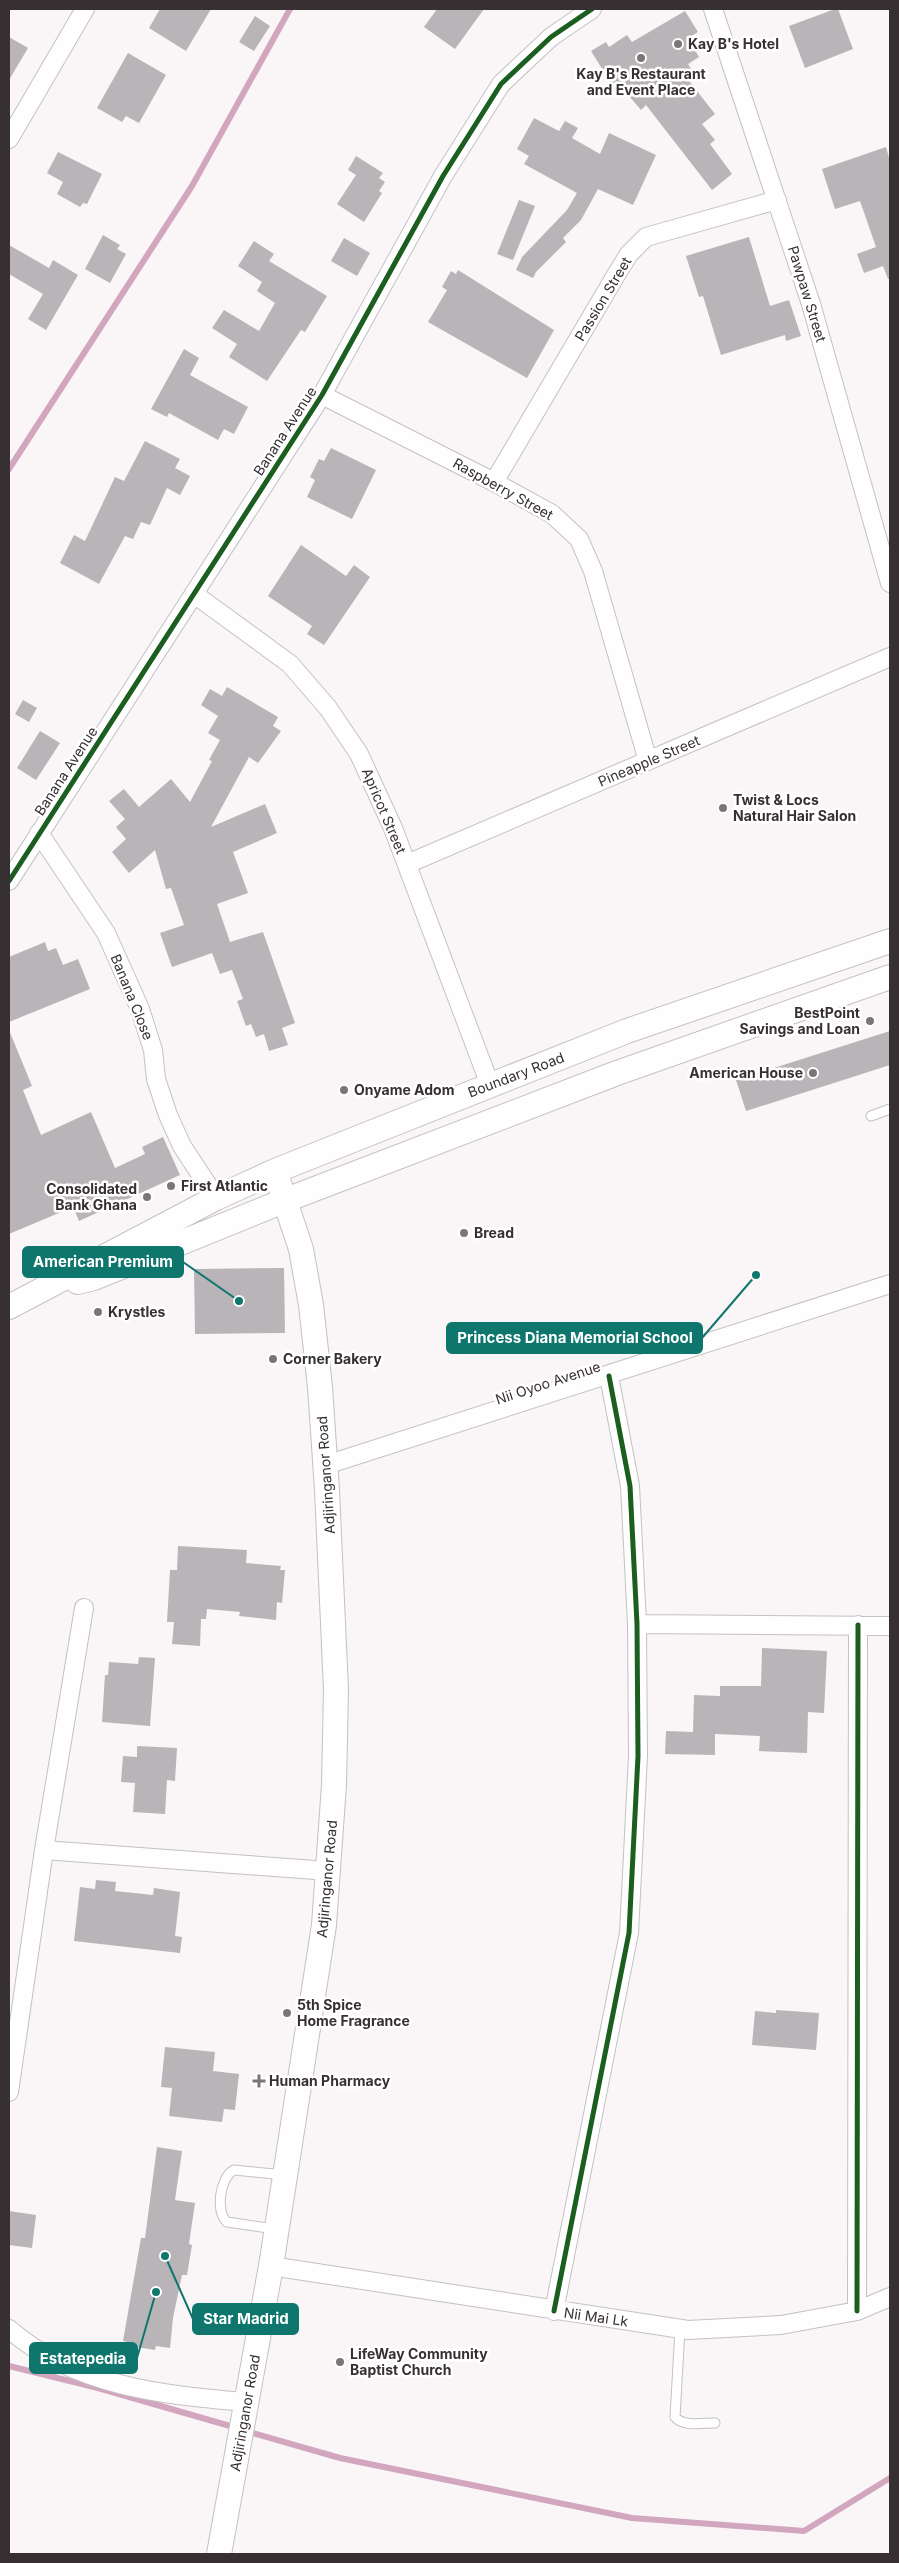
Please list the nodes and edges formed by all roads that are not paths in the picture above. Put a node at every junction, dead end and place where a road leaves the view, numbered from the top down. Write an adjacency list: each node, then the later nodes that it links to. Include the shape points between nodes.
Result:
1 (85, 9): 4 (street)
2 (592, 9): 6 (street, Banana Avenue, via 551,37 501,84 443,176)
3 (713, 9): 5 (street, Pawpaw Street)
4 (9, 139)
5 (777, 200): 7 (street, Passion Street, via 646,237 616,276); 8 (street, Pawpaw Street, via 811,304)
6 (322, 396): 7 (street, Raspberry Street); 9 (street, Banana Avenue)
7 (494, 482): 11 (street, Raspberry Street, via 552,514 579,539 593,572)
8 (890, 583)
9 (194, 594): 12 (street, Banana Avenue); 13 (street, Apricot Street, via 290,664 328,708 360,754)
10 (890, 657): 11 (street, Pineapple Street)
11 (648, 761): 13 (street, Pineapple Street)
12 (40, 833): 14 (street, Banana Avenue); 21 (street, Banana Close, via 106,933 140,1009 153,1050 156,1080 168,1114 182,1146)
13 (407, 864): 17 (street, Apricot Street)
14 (9, 881)
15 (890, 941): 17 (main road, Boundary Road, via 626,1032)
16 (890, 977): 22 (main road, Boundary Road, via 617,1073)
17 (490, 1085): 20 (main road, Boundary Road)
18 (890, 1109): 19 (lane)
19 (871, 1116)
20 (275, 1172): 21 (main road, Boundary Road); 22 (main road, Adjiringanor Road)
21 (216, 1198): 24 (main road, Boundary Road, via 86,1265)
22 (286, 1200): 24 (main road, Boundary Road, via 94,1278); 27 (main road, Adjiringanor Road, via 301,1248 311,1305)
23 (890, 1284): 26 (street, Nii Oyoo Avenue)
24 (45, 1290): 25 (main road, Boundary Road)
25 (9, 1307)
26 (609, 1376): 27 (street, Nii Oyoo Avenue); 29 (street, via 630,1486)
27 (326, 1465): 33 (main road, Adjiringanor Road, via 336,1690)
28 (84, 1608): 32 (street)
29 (637, 1624): 30 (street); 39 (street, via 638,1756 629,1933)
30 (858, 1625): 31 (street); 40 (street)
31 (890, 1626)
32 (44, 1850): 33 (street); 34 (street)
33 (328, 1871): 35 (main road, Adjiringanor Road, via 324,1925)
34 (9, 2092)
35 (285, 2175): 36 (main road, Adjiringanor Road); 36 (lane, via 234,2170 228,2173 220,2210 221,2217 227,2222)
36 (277, 2230): 37 (main road, Adjiringanor Road)
37 (271, 2266): 39 (street, Nii Mai Lk); 43 (main road, Adjiringanor Road)
38 (890, 2297): 40 (street, Nii Mai Lk)
39 (554, 2311): 42 (street, Nii Mai Lk)
40 (857, 2311): 42 (street, Nii Mai Lk, via 781,2325)
41 (9, 2329): 43 (street, via 29,2347 87,2375 171,2396)
42 (680, 2329): 44 (lane, via 675,2417 684,2423)
43 (244, 2408): 45 (main road, Adjiringanor Road)
44 (715, 2423)
45 (219, 2554)

